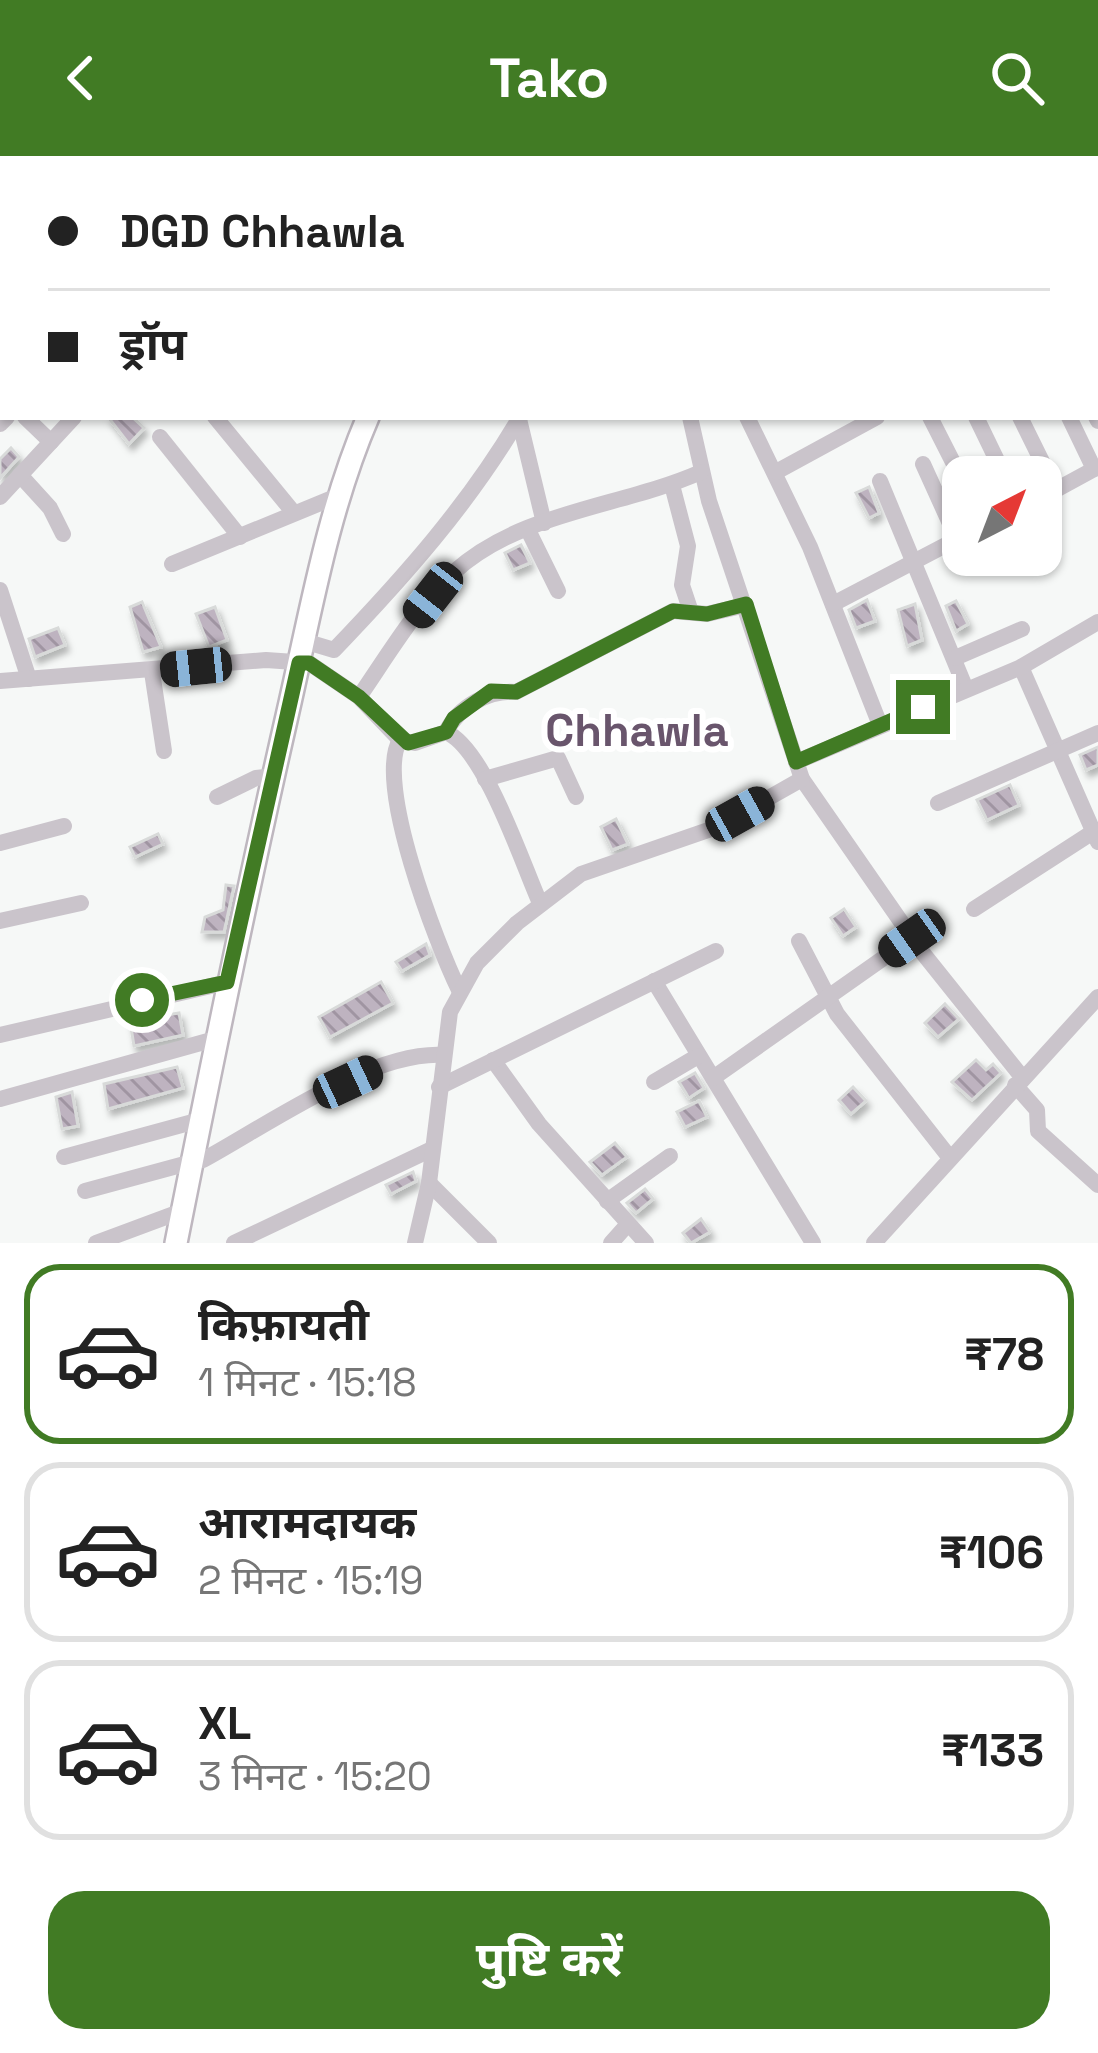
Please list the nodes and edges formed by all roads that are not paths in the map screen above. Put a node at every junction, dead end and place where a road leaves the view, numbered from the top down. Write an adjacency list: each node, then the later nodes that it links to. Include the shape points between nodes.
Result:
1 (28, 420): 16 (street)
2 (71, 420): 16 (street)
3 (217, 420): 31 (street)
4 (372, 420): 28 (main road)
5 (372, 420): 47 (main road)
6 (518, 420): 38 (street, via 471,494)
7 (519, 420): 32 (street)
8 (691, 420): 22 (street)
9 (749, 420): 23 (street)
10 (871, 420): 23 (street)
11 (932, 420): 17 (street)
12 (977, 420): 18 (street)
13 (1021, 420): 19 (street)
14 (1071, 420): 21 (street)
15 (160, 437): 34 (street)
16 (51, 442): 24 (street)
17 (950, 456)
18 (995, 456)
19 (1035, 456)
20 (923, 464): 30 (street)
21 (1096, 468): 27 (street)
22 (701, 472): 26 (street); 42 (street)
23 (776, 472): 43 (street)
24 (20, 475): 29 (street); 33 (street)
25 (880, 481): 36 (street)
26 (672, 485): 32 (street); 44 (street, via 688,546 682,585)
27 (1062, 487)
28 (340, 495): 31 (street); 47 (main road)
29 (0, 496)
30 (942, 502)
31 (294, 513): 34 (street)
32 (536, 527): 40 (street); 41 (street, via 471,559)
33 (63, 534)
34 (240, 537): 37 (street)
35 (942, 548): 36 (street)
36 (916, 562): 43 (street); 48 (street)
37 (172, 564)
38 (406, 572): 41 (street); 47 (street, via 334,650)
39 (0, 590): 51 (street)
40 (558, 591)
41 (433, 595): 54 (street)
42 (746, 604): 44 (street, via 703,614); 61 (street)
43 (833, 604): 55 (street)
44 (689, 609): 56 (street, via 635,627 516,692 491,691)
45 (1098, 622): 49 (street)
46 (1022, 629): 48 (street)
47 (308, 657): 50 (street); 54 (street); 62 (main road); 97 (main road)
48 (955, 658): 53 (street)
49 (1021, 667): 53 (street); 59 (street)
50 (152, 672): 51 (street); 60 (street)
51 (29, 679): 52 (street)
52 (0, 682)
53 (966, 689): 55 (street)
54 (359, 697): 58 (street)
55 (880, 725): 61 (street)
56 (446, 732): 58 (street); 63 (street)
57 (1098, 733): 59 (street)
58 (400, 740): 79 (street, via 391,766 397,812)
59 (1059, 750): 66 (street); 67 (street)
60 (164, 751)
61 (799, 771): 71 (street, via 717,826 601,865); 74 (street)
62 (274, 776): 64 (street); 78 (main road)
63 (485, 779): 65 (street, via 558,758); 71 (street)
64 (217, 796)
65 (576, 797)
66 (938, 803)
67 (1094, 824): 72 (street)
68 (64, 826): 69 (street)
69 (0, 843)
70 (81, 903): 73 (street)
71 (540, 903): 79 (street)
72 (974, 909)
73 (0, 921)
74 (912, 938): 81 (street); 88 (street)
75 (799, 941): 81 (street)
76 (716, 951): 77 (street)
77 (655, 981): 85 (street); 86 (street)
78 (227, 982): 82 (street); 83 (main road)
79 (459, 990): 84 (street)
80 (1098, 997): 88 (street)
81 (828, 1000): 87 (street); 96 (street)
82 (0, 1035)
83 (215, 1039): 91 (street); 92 (main road)
84 (442, 1054): 90 (street); 97 (street, via 374,1070)
85 (698, 1056): 87 (street); 89 (street)
86 (493, 1060): 90 (street); 101 (street)
87 (713, 1078): 111 (street)
88 (1018, 1081): 96 (street); 99 (street, via 1037,1110 1035,1126)
89 (654, 1082)
90 (439, 1087): 93 (street)
91 (0, 1099)
92 (200, 1120): 95 (street); 97 (main road)
93 (432, 1149): 98 (street); 106 (street)
94 (670, 1156): 101 (street)
95 (64, 1157)
96 (950, 1158): 112 (street)
97 (197, 1161): 100 (street); 102 (main road); 105 (main road)
98 (429, 1183): 107 (street); 108 (street)
99 (1098, 1185)
100 (85, 1191)
101 (607, 1201): 103 (street)
102 (182, 1211): 104 (street); 105 (main road)
103 (628, 1224): 109 (street); 110 (street)
104 (95, 1243)
105 (180, 1243)
106 (234, 1243)
107 (415, 1243)
108 (489, 1243)
109 (611, 1243)
110 (646, 1243)
111 (813, 1243)
112 (874, 1243)

